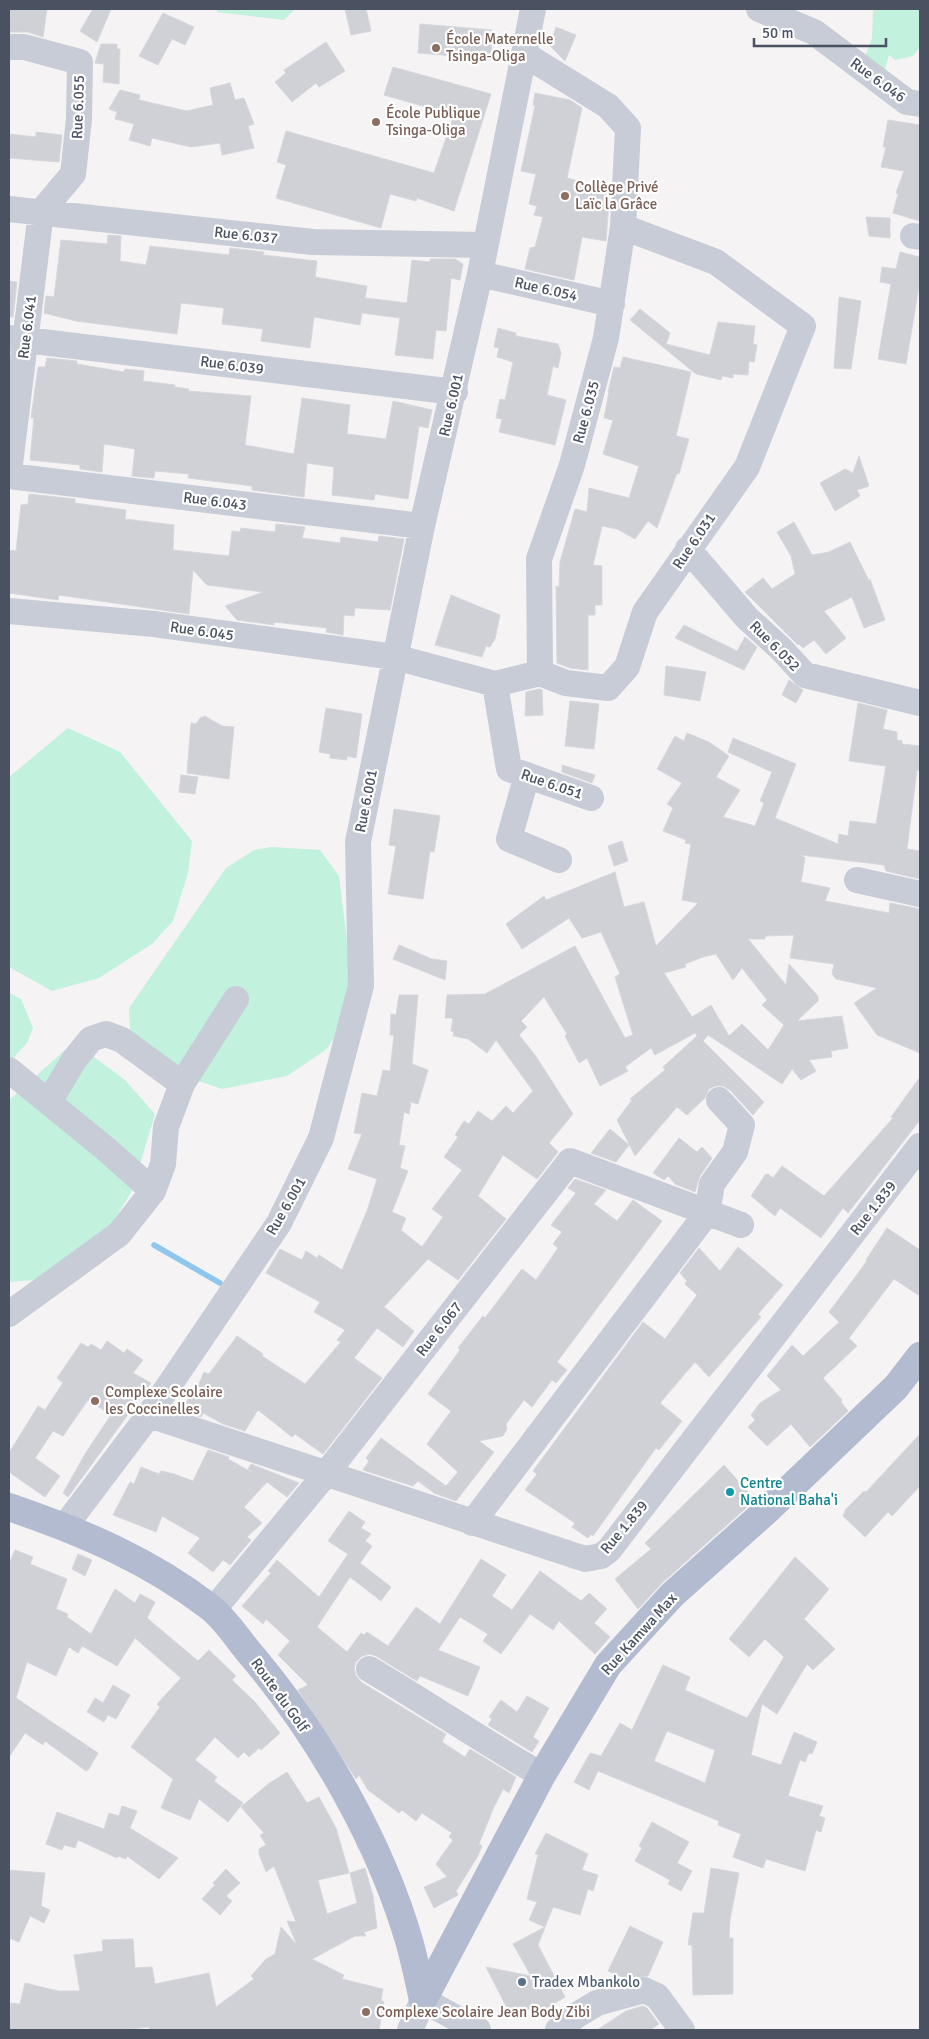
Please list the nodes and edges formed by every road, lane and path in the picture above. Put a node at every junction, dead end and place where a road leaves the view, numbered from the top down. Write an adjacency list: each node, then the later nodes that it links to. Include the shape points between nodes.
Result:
1 (533, 9): 4 (street, Rue 6.001)
2 (759, 9): 5 (street, Rue 6.046, via 814,32 907,102)
3 (9, 48): 7 (street, Rue 6.055, via 24,47 80,62 79,119 73,174)
4 (524, 54): 8 (street, Rue 6.035, via 608,106 628,128); 9 (street, Rue 6.001)
5 (920, 104)
6 (9, 209): 7 (street, Rue 6.037)
7 (41, 212): 9 (street, Rue 6.037, via 313,242); 12 (street, Rue 6.041)
8 (623, 227): 11 (street, Rue 6.035); 17 (street, Rue 6.031, via 716,262 803,326 747,467)
9 (485, 245): 10 (street, Rue 6.001)
10 (480, 274): 11 (street, Rue 6.054); 13 (street, Rue 6.001)
11 (612, 304): 20 (street, Rue 6.035, via 572,465 539,559)
12 (17, 339): 13 (street, Rue 6.039); 14 (street, Rue 6.041)
13 (454, 392): 16 (street, Rue 6.001)
14 (9, 472)
15 (9, 476): 16 (street, Rue 6.043)
16 (422, 526): 19 (street, Rue 6.001)
17 (688, 549): 20 (street, Rue 6.031, via 645,612 627,667 608,688 566,684); 22 (street, Rue 6.052, via 747,618 805,675)
18 (9, 611): 19 (street, Rue 6.045, via 154,624)
19 (396, 657): 21 (street); 39 (street, Rue 6.001, via 358,842 361,986 321,1138 279,1223)
20 (540, 672): 21 (street)
21 (495, 684): 23 (street, Rue 6.051, via 509,769)
22 (920, 703)
23 (527, 775): 24 (street, Rue 6.051); 25 (street, via 509,839)
24 (591, 798)
25 (559, 860)
26 (857, 880): 27 (street)
27 (920, 894)
28 (236, 999): 30 (street)
29 (9, 1070): 32 (street)
30 (182, 1084): 32 (street, via 122,1040 106,1034 91,1039); 34 (street, via 166,1127 163,1164)
31 (719, 1100): 35 (street, via 742,1125 736,1152 712,1184)
32 (49, 1102): 34 (street)
33 (920, 1146): 42 (street, Rue 1.839, via 609,1550 601,1556 585,1559)
34 (153, 1191): 37 (street, via 119,1234)
35 (707, 1214): 36 (street, Rue 6.067); 40 (street, Rue 6.067, via 570,1161); 42 (street)
36 (741, 1225)
37 (9, 1314)
38 (920, 1356): 46 (main road, Rue Kamwa Max, via 896,1387 764,1513 672,1595 634,1635 608,1665)
39 (149, 1415): 40 (street, Rue 1.839); 43 (street, Rue 6.001)
40 (325, 1474): 42 (street, Rue 1.839); 44 (street, Rue 6.067)
41 (9, 1507): 43 (main road, Route du Golf)
42 (472, 1523)
43 (65, 1526): 44 (main road, Route du Golf, via 141,1560)
44 (213, 1610): 47 (main road, Route du Golf, via 273,1681 356,1813 383,1872 409,1943)
45 (369, 1669): 46 (street)
46 (542, 1775): 47 (main road, Rue Kamwa Max)
47 (423, 2000): 48 (street); 49 (street)
48 (410, 2030)
49 (478, 2030)
50 (558, 2030): 51 (street, via 597,2003 644,1990 657,1996)
51 (682, 2030)

